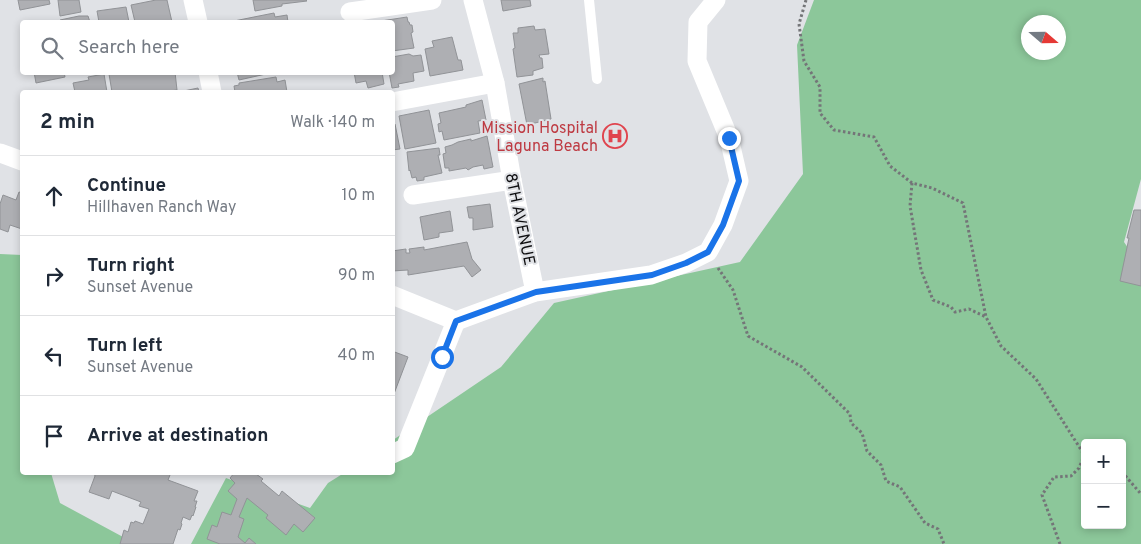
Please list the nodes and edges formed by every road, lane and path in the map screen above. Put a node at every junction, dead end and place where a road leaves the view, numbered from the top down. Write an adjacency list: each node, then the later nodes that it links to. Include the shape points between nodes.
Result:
1 (194, 0): 8 (street)
2 (432, 0): 7 (street)
3 (473, 0): 11 (street, 8TH AVENUE)
4 (589, 0): 10 (lane)
5 (716, 0): 19 (street, via 698,22 697,61 729,138 739,181 723,225)
6 (806, 0): 17 (path, via 799,24 800,33 804,61 820,87 820,113 834,130 874,137 890,166)
7 (350, 12)
8 (198, 20)
9 (209, 75): 12 (street)
10 (597, 79)
11 (494, 83): 13 (street); 16 (street, 8TH AVENUE)
12 (212, 90)
13 (395, 101)
14 (0, 153): 15 (street)
15 (20, 159)
16 (512, 180): 18 (street); 20 (street, 8TH AVENUE)
17 (912, 183): 22 (path, via 932,188 963,203); 22 (path, via 910,206 921,270 933,300 954,312 969,310)
18 (413, 195)
19 (708, 252): 20 (street, via 652,275); 29 (path, via 733,290 748,336 802,367 850,414 851,423 862,433 867,451 881,465 886,481 900,486 925,523 938,529)
20 (536, 292): 23 (street)
21 (395, 296): 23 (street)
22 (986, 317): 24 (path, via 1001,346 1036,379)
23 (456, 321): 25 (street, via 406,448)
24 (1081, 451)
25 (395, 453)
26 (1081, 463): 30 (path, via 1071,476 1054,476 1042,495)
27 (1126, 477): 28 (path)
28 (1141, 494)
29 (944, 544)
30 (1060, 544)

